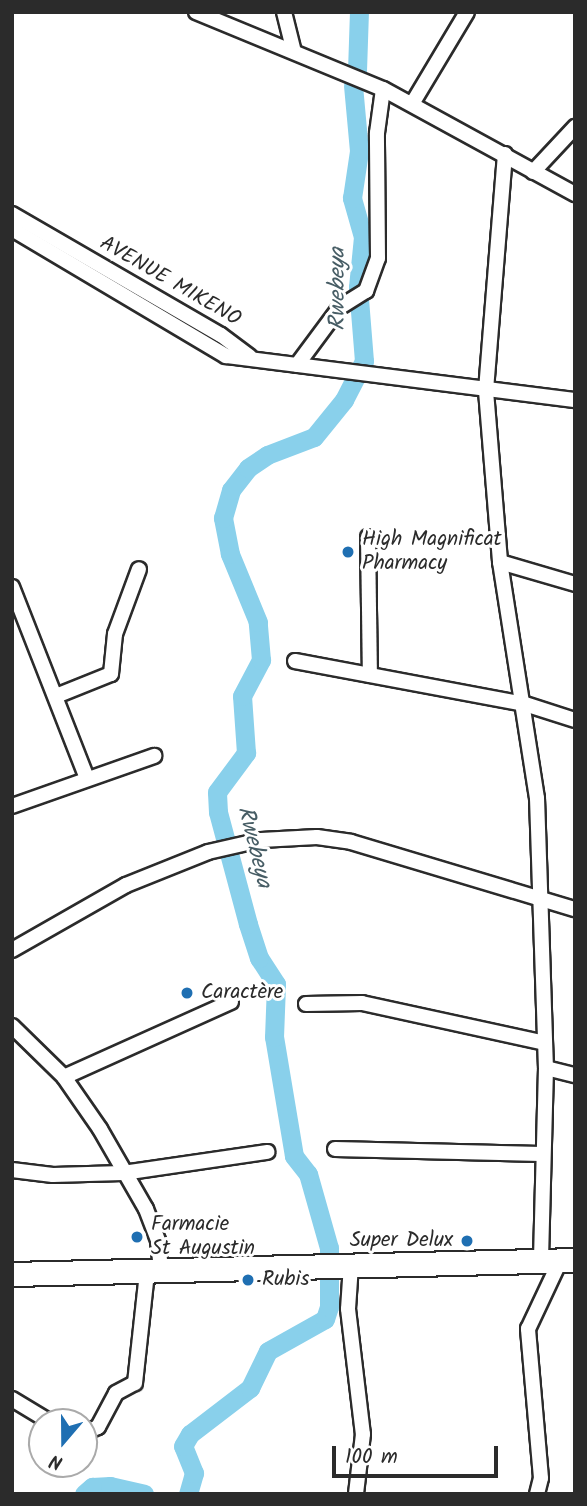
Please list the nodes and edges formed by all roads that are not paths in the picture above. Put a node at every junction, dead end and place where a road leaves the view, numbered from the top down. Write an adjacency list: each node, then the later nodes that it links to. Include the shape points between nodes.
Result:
1 (196, 12): 4 (street)
2 (284, 12): 4 (street)
3 (467, 12): 6 (street)
4 (294, 52): 5 (street)
5 (383, 89): 6 (street); 14 (street, via 377,133 378,258 366,291 345,304)
6 (412, 104): 8 (street)
7 (575, 127): 9 (street)
8 (505, 154): 9 (street); 15 (street)
9 (533, 172): 10 (street)
10 (575, 194)
11 (12, 215): 13 (street, AVENUE MIKENO, via 221,335)
12 (12, 229): 13 (street, AVENUE MIKENO, via 226,356)
13 (250, 358): 14 (street)
14 (297, 365): 15 (street)
15 (486, 391): 16 (street); 18 (street)
16 (575, 400)
17 (368, 537): 23 (street)
18 (500, 562): 20 (street); 25 (street)
19 (139, 569): 24 (street, via 113,643 111,674)
20 (575, 584)
21 (12, 587): 24 (street)
22 (295, 661): 23 (street)
23 (370, 675): 25 (street)
24 (56, 696): 28 (street)
25 (525, 704): 26 (street); 30 (street, via 537,798)
26 (575, 720)
27 (154, 756): 28 (street)
28 (87, 778): 29 (street)
29 (12, 806)
30 (541, 899): 31 (street); 32 (street, via 351,842 317,837 261,840 208,852 89,902); 36 (street)
31 (575, 909)
32 (12, 950)
33 (231, 1002): 39 (street)
34 (306, 1004): 36 (street, via 362,1003)
35 (12, 1026): 39 (street)
36 (545, 1043): 37 (street)
37 (546, 1068): 38 (street); 42 (street)
38 (575, 1075)
39 (64, 1077): 44 (street)
40 (335, 1149): 42 (street)
41 (267, 1152): 44 (street)
42 (541, 1154): 45 (street)
43 (12, 1170): 44 (street, via 54,1175)
44 (123, 1173): 47 (street, via 146,1209 158,1241)
45 (558, 1260): 46 (highway); 51 (street, via 528,1329 541,1478)
46 (346, 1265): 47 (highway); 50 (street, via 363,1434)
47 (154, 1272): 48 (highway); 49 (street, via 135,1383 116,1393)
48 (12, 1274)
49 (98, 1427)
50 (356, 1494)
51 (537, 1494)

